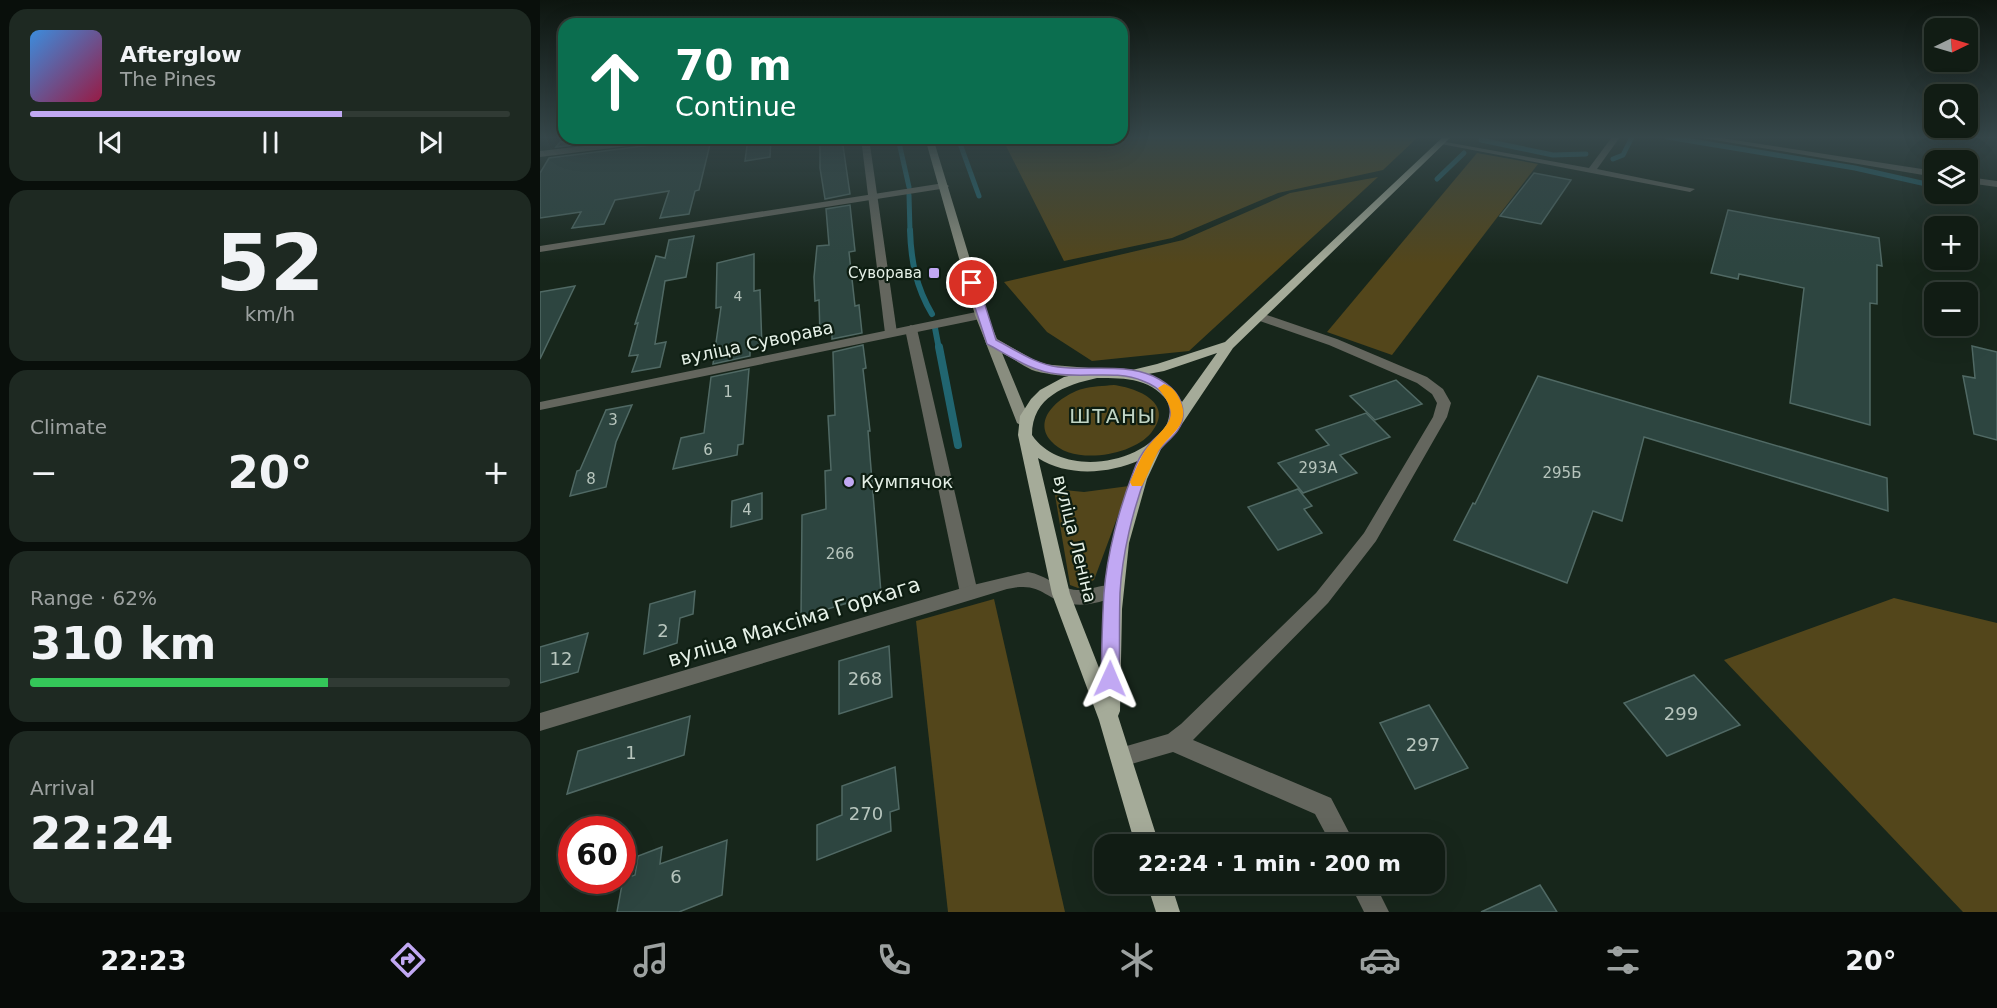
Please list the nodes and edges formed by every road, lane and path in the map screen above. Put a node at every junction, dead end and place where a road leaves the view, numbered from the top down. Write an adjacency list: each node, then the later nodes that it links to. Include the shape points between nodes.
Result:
1 (871, 180): 9 (street)
2 (942, 180): 7 (main road, вуліца Леніна)
3 (1403, 180): 12 (main road)
4 (1638, 180): 8 (street)
5 (1978, 181): 6 (street)
6 (1997, 184)
7 (944, 186): 9 (street); 11 (main road, вуліца Леніна)
8 (1690, 189)
9 (873, 197): 10 (street); 14 (street)
10 (540, 249)
11 (981, 315): 13 (street, вуліца Суворава); 15 (main road, вуліца Леніна)
12 (1261, 317): 16 (main road); 28 (street, via 1422,380 1438,392 1444,403 1440,417 1370,537 1322,598)
13 (911, 329): 14 (street, вуліца Суворава); 24 (street)
14 (891, 333): 19 (street, вуліца Суворава)
15 (991, 341): 17 (main road, via 1037,367); 21 (main road, вуліца Леніна)
16 (1229, 345): 18 (main road, via 1159,368); 20 (main road)
17 (1101, 373): 18 (main road); 21 (main road, via 1065,381 1049,390 1028,411)
18 (1126, 373): 20 (main road, via 1160,384 1171,394 1177,406)
19 (540, 406)
20 (1176, 420): 22 (main road)
21 (1025, 429): 22 (main road, via 1035,449 1053,460 1077,465 1105,465 1131,459); 25 (main road, вуліца Леніна)
22 (1154, 447): 23 (main road, вуліца Леніна, via 1126,513)
23 (1112, 591): 25 (street, via 1089,597); 26 (main road, вуліца Леніна)
24 (969, 592): 25 (street, вуліца Максіма Горкага, via 1028,579 1042,582); 27 (street, вуліца Максіма Горкага)
25 (1061, 594): 26 (main road, вуліца Леніна)
26 (1109, 720): 29 (main road, вуліца Леніна)
27 (540, 722)
28 (1174, 742): 29 (street); 31 (street, via 1323,806)
29 (1121, 757): 30 (main road, вуліца Леніна)
30 (1144, 834)
31 (1338, 834)
32 (1162, 894): 34 (main road)
33 (1367, 894): 35 (street)
34 (1168, 912)
35 (1377, 912)

